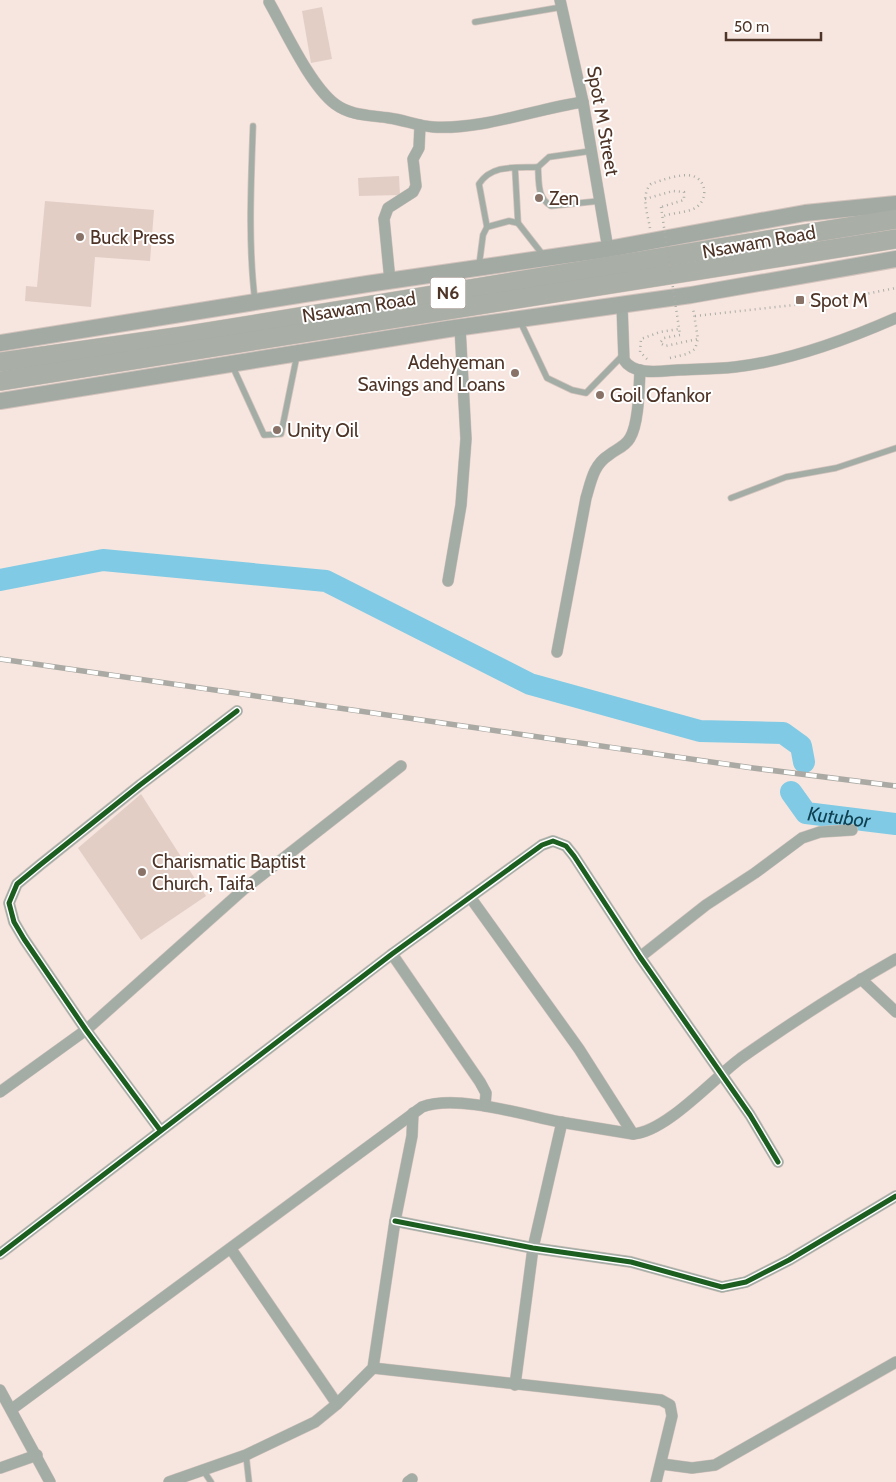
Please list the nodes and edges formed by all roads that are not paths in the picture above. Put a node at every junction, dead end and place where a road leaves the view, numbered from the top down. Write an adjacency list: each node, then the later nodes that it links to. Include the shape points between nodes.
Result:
1 (269, 2): 5 (street, via 320,89 334,104 352,113)
2 (561, 3): 3 (lane); 4 (street, Spot M Street)
3 (475, 22)
4 (583, 102): 5 (street, via 471,124); 7 (street, Spot M Street)
5 (420, 125): 20 (street, via 419,148 413,159 417,179 415,189 388,208 384,219)
6 (253, 126): 21 (lane, via 249,218)
7 (591, 151): 9 (lane, via 549,157); 10 (street, Spot M Street)
8 (515, 168): 9 (lane); 13 (lane); 14 (lane, via 494,170 479,184)
9 (538, 168): 10 (lane, via 540,193 551,206)
10 (599, 201): 16 (street, Spot M Street)
11 (896, 204): 16 (main road, via 805,213)
12 (896, 219): 29 (highway, Nsawam Road / N6, via 184,336)
13 (518, 223): 14 (lane, via 508,221); 17 (lane)
14 (487, 227): 19 (lane)
15 (896, 239): 32 (highway, Nsawam Road / N6)
16 (608, 249): 17 (main road)
17 (546, 259): 19 (main road)
18 (896, 259): 22 (main road)
19 (478, 268): 20 (main road)
20 (390, 281): 21 (main road)
21 (255, 304): 26 (main road)
22 (622, 305): 24 (main road); 28 (street)
23 (896, 318): 31 (street, via 794,355 737,367)
24 (519, 319): 25 (main road); 28 (lane, via 547,378 572,390 586,393)
25 (460, 328): 27 (main road); 36 (street, via 466,439 461,504)
26 (0, 343)
27 (298, 352): 30 (main road); 30 (lane, via 281,434 264,435)
28 (622, 355): 31 (street, via 630,367)
29 (0, 362)
30 (231, 363): 33 (main road)
31 (640, 370): 37 (street, via 631,437 600,462 586,498)
32 (0, 382)
33 (0, 401)
34 (896, 448): 35 (lane, via 836,468 786,477)
35 (731, 498)
36 (448, 581)
37 (558, 652)
38 (237, 711): 47 (street, via 56,852 17,884 11,894 9,903 14,922)
39 (400, 766): 47 (street, via 244,889)
40 (852, 830): 43 (street, via 820,832 802,838 706,905)
41 (470, 897): 42 (street); 43 (street, via 542,845 558,842 574,856); 54 (street, via 579,1050)
42 (392, 954): 50 (street, via 480,1082 486,1092); 53 (street)
43 (640, 957): 48 (street)
44 (896, 959): 45 (street)
45 (861, 979): 46 (street); 48 (street)
46 (896, 1012)
47 (86, 1030): 49 (street); 53 (street)
48 (722, 1074): 54 (street, via 654,1127 641,1134); 55 (street)
49 (0, 1092)
50 (485, 1106): 51 (street, via 430,1104); 52 (street)
51 (413, 1113): 57 (street, via 412,1136); 58 (street)
52 (562, 1122): 54 (street); 59 (street)
53 (160, 1130): 60 (street)
54 (633, 1134)
55 (778, 1162)
56 (896, 1196): 59 (street, via 789,1260 735,1286 707,1285 631,1262)
57 (395, 1221): 59 (street); 62 (street)
58 (231, 1248): 65 (street); 66 (street)
59 (533, 1248): 63 (street)
60 (0, 1254)
61 (896, 1362): 69 (street, via 715,1465 692,1468)
62 (373, 1368): 63 (street); 65 (street)
63 (515, 1385): 69 (street, via 667,1402 672,1416)
64 (0, 1390): 66 (street)
65 (337, 1404): 68 (street, via 300,1430)
66 (12, 1409): 67 (street)
67 (37, 1455): 70 (street); 72 (street)
68 (246, 1455): 71 (street); 75 (lane)
69 (662, 1464): 76 (street)
70 (0, 1468)
71 (203, 1470): 73 (street); 74 (lane)
72 (50, 1482)
73 (169, 1482)
74 (211, 1482)
75 (249, 1482)
76 (656, 1482)

